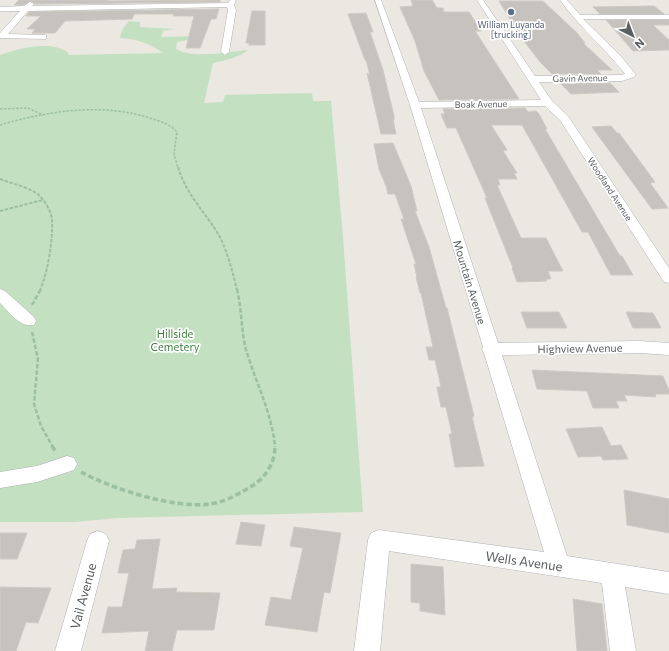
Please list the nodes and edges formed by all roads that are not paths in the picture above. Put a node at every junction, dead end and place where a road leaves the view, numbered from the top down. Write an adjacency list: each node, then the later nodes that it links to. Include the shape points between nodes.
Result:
1 (34, 0): 7 (street)
2 (378, 0): 15 (street, Mountain Avenue)
3 (480, 0): 13 (street, Woodland Avenue)
4 (563, 0): 8 (street)
5 (231, 3): 7 (street); 12 (street)
6 (0, 9): 7 (street)
7 (26, 9): 10 (street)
8 (578, 17): 9 (street); 13 (street, Gavin Avenue, via 631,73 629,76)
9 (669, 17)
10 (1, 36): 11 (street)
11 (43, 37)
12 (225, 52)
13 (532, 79): 14 (street, Woodland Avenue)
14 (548, 103): 15 (street, Boak Avenue); 16 (street, Woodland Avenue, via 564,118)
15 (415, 105): 19 (street, Mountain Avenue)
16 (669, 279)
17 (0, 294): 18 (street)
18 (28, 321)
19 (490, 349): 20 (street, Highview Avenue); 24 (street, Mountain Avenue)
20 (669, 349)
21 (67, 464): 22 (street, via 37,474)
22 (0, 480)
23 (98, 541): 27 (street, Vail Avenue)
24 (558, 565): 25 (street, Wells Avenue); 28 (street, Wells Avenue, via 379,540)
25 (612, 574): 26 (street, Wells Avenue); 29 (street)
26 (669, 583)
27 (68, 651)
28 (367, 651)
29 (622, 651)

